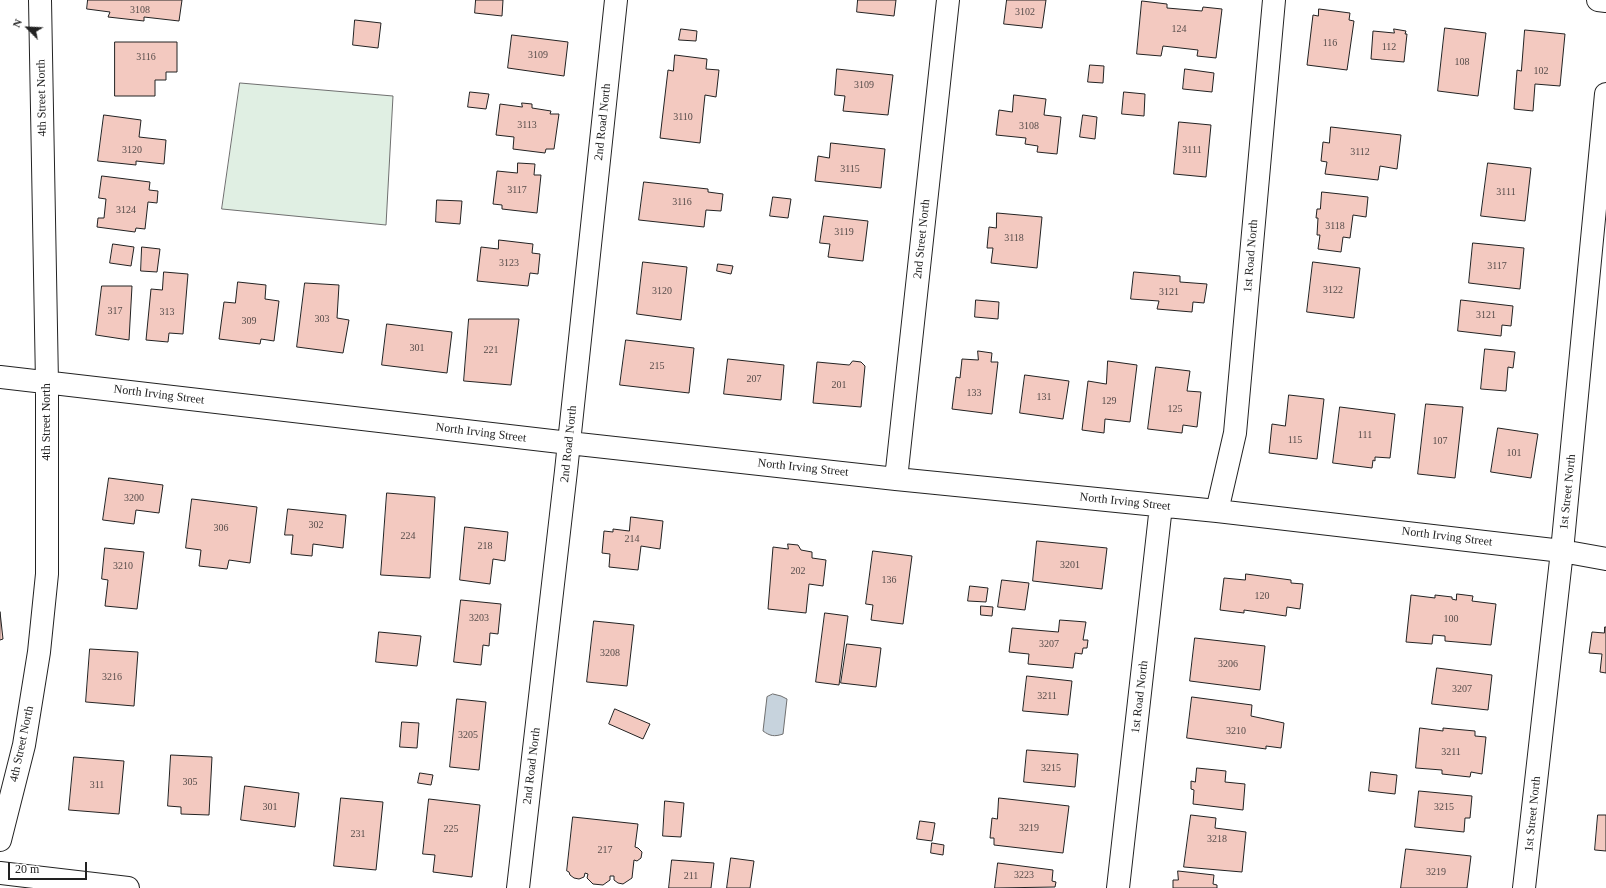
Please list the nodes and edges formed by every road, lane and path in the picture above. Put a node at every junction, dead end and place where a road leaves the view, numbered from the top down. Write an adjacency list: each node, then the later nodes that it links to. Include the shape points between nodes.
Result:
1 (40, 0): 9 (street, 4th Street North)
2 (616, 0): 10 (street, 2nd Road North)
3 (948, 0): 11 (street, 2nd Street North)
4 (1274, 0): 13 (street, 1st Road North, via 1235,433)
5 (1598, 0): 6 (street)
6 (1606, 1)
7 (1606, 94): 14 (street, 1st Street North)
8 (0, 377): 9 (street, North Irving Street)
9 (47, 382): 10 (street, North Irving Street); 16 (street, 4th Street North, via 47,574 39,652 24,746)
10 (569, 443): 11 (street, North Irving Street); 19 (street, 2nd Road North)
11 (896, 479): 12 (street, North Irving Street)
12 (1161, 506): 13 (street, North Irving Street); 20 (street, 1st Road North)
13 (1217, 511): 14 (street, North Irving Street)
14 (1562, 551): 15 (street, North Irving Street); 21 (street, 1st Street North)
15 (1606, 559)
16 (0, 840)
17 (0, 873): 18 (street)
18 (128, 888)
19 (518, 888)
20 (1118, 888)
21 (1524, 888)

